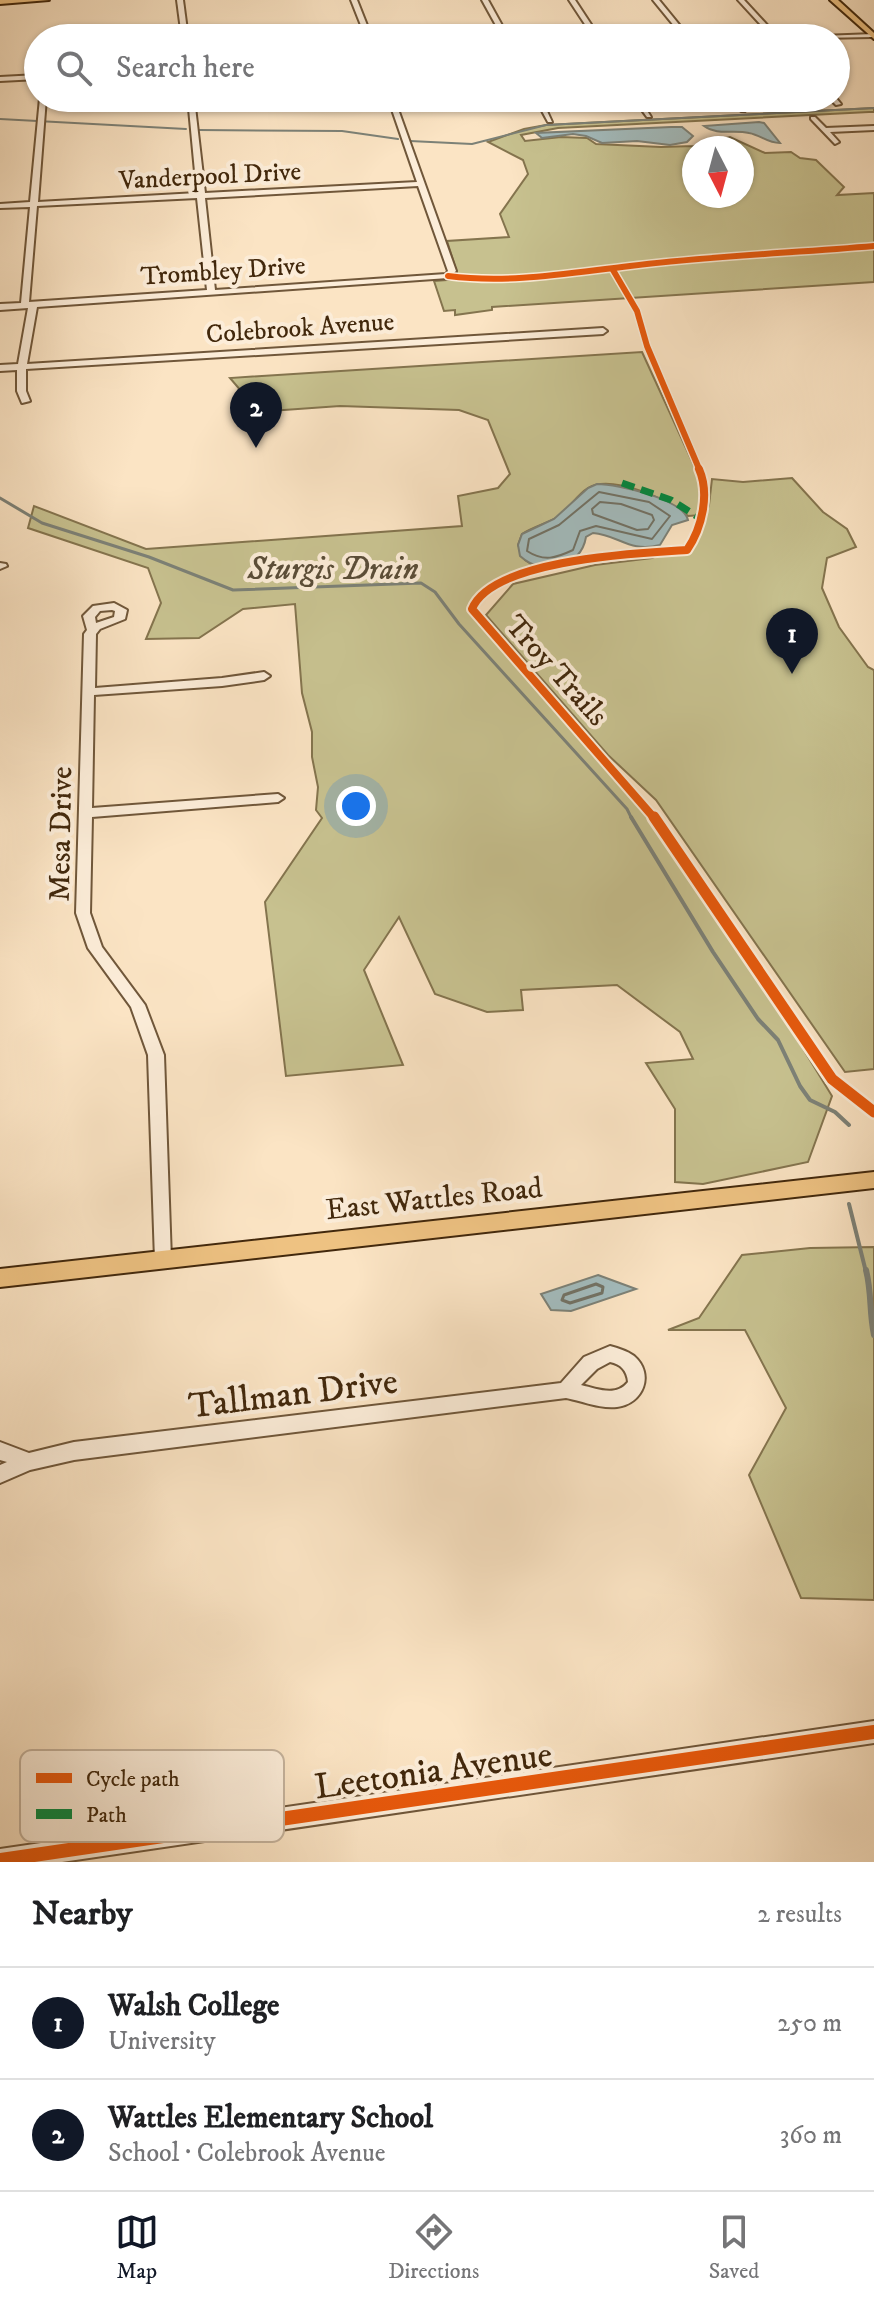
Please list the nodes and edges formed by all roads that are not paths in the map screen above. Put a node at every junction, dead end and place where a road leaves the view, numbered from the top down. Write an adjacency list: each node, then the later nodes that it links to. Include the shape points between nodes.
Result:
1 (45, 0): 9 (main road)
2 (180, 0): 11 (street)
3 (354, 0): 12 (street)
4 (485, 0): 13 (street)
5 (572, 0): 14 (street)
6 (656, 0): 15 (street)
7 (741, 0): 16 (street)
8 (834, 0): 17 (main road)
9 (15, 1): 10 (main road)
10 (0, 2)
11 (183, 24)
12 (363, 24)
13 (498, 24)
14 (588, 24)
15 (676, 24)
16 (763, 24)
17 (873, 36): 18 (street)
18 (850, 37)
19 (24, 78): 20 (street)
20 (0, 79)
21 (42, 112): 34 (street)
22 (192, 112): 33 (street)
23 (396, 112): 32 (street)
24 (545, 112): 28 (street)
25 (646, 112): 26 (street)
26 (649, 116)
27 (813, 118): 30 (street)
28 (550, 121)
29 (874, 128): 30 (street)
30 (825, 130): 31 (street)
31 (835, 142)
32 (422, 184): 33 (street, Vanderpool Drive); 36 (street, Trombley Drive, via 452,271 448,276)
33 (201, 196): 34 (street, Vanderpool Drive); 36 (street)
34 (33, 204): 35 (street, Vanderpool Drive); 37 (street)
35 (0, 206)
36 (211, 293): 37 (street, Trombley Drive)
37 (29, 305): 38 (street, Trombley Drive); 40 (street, via 32,327)
38 (0, 307)
39 (603, 331): 40 (street, Colebrook Avenue)
40 (22, 367): 41 (street, Colebrook Avenue); 42 (street, via 20,391)
41 (0, 368)
42 (25, 401)
43 (92, 629): 45 (street, Mesa Drive)
44 (264, 676): 45 (street)
45 (90, 692): 47 (street, Mesa Drive)
46 (278, 798): 47 (street)
47 (86, 813): 49 (street, Mesa Drive, via 85,923 102,961 138,1005 156,1055)
48 (874, 1180): 49 (main road, East Wattles Road)
49 (163, 1260): 50 (main road, East Wattles Road)
50 (0, 1278)
51 (566, 1390): 53 (street, Tallman Drive, via 74,1451)
52 (0, 1451): 53 (street)
53 (29, 1462): 54 (street, Tallman Drive)
54 (0, 1474)
55 (874, 1732): 56 (street, Leetonia Avenue)
56 (284, 1818)
57 (123, 1842): 58 (street, Leetonia Avenue)
58 (0, 1860)

